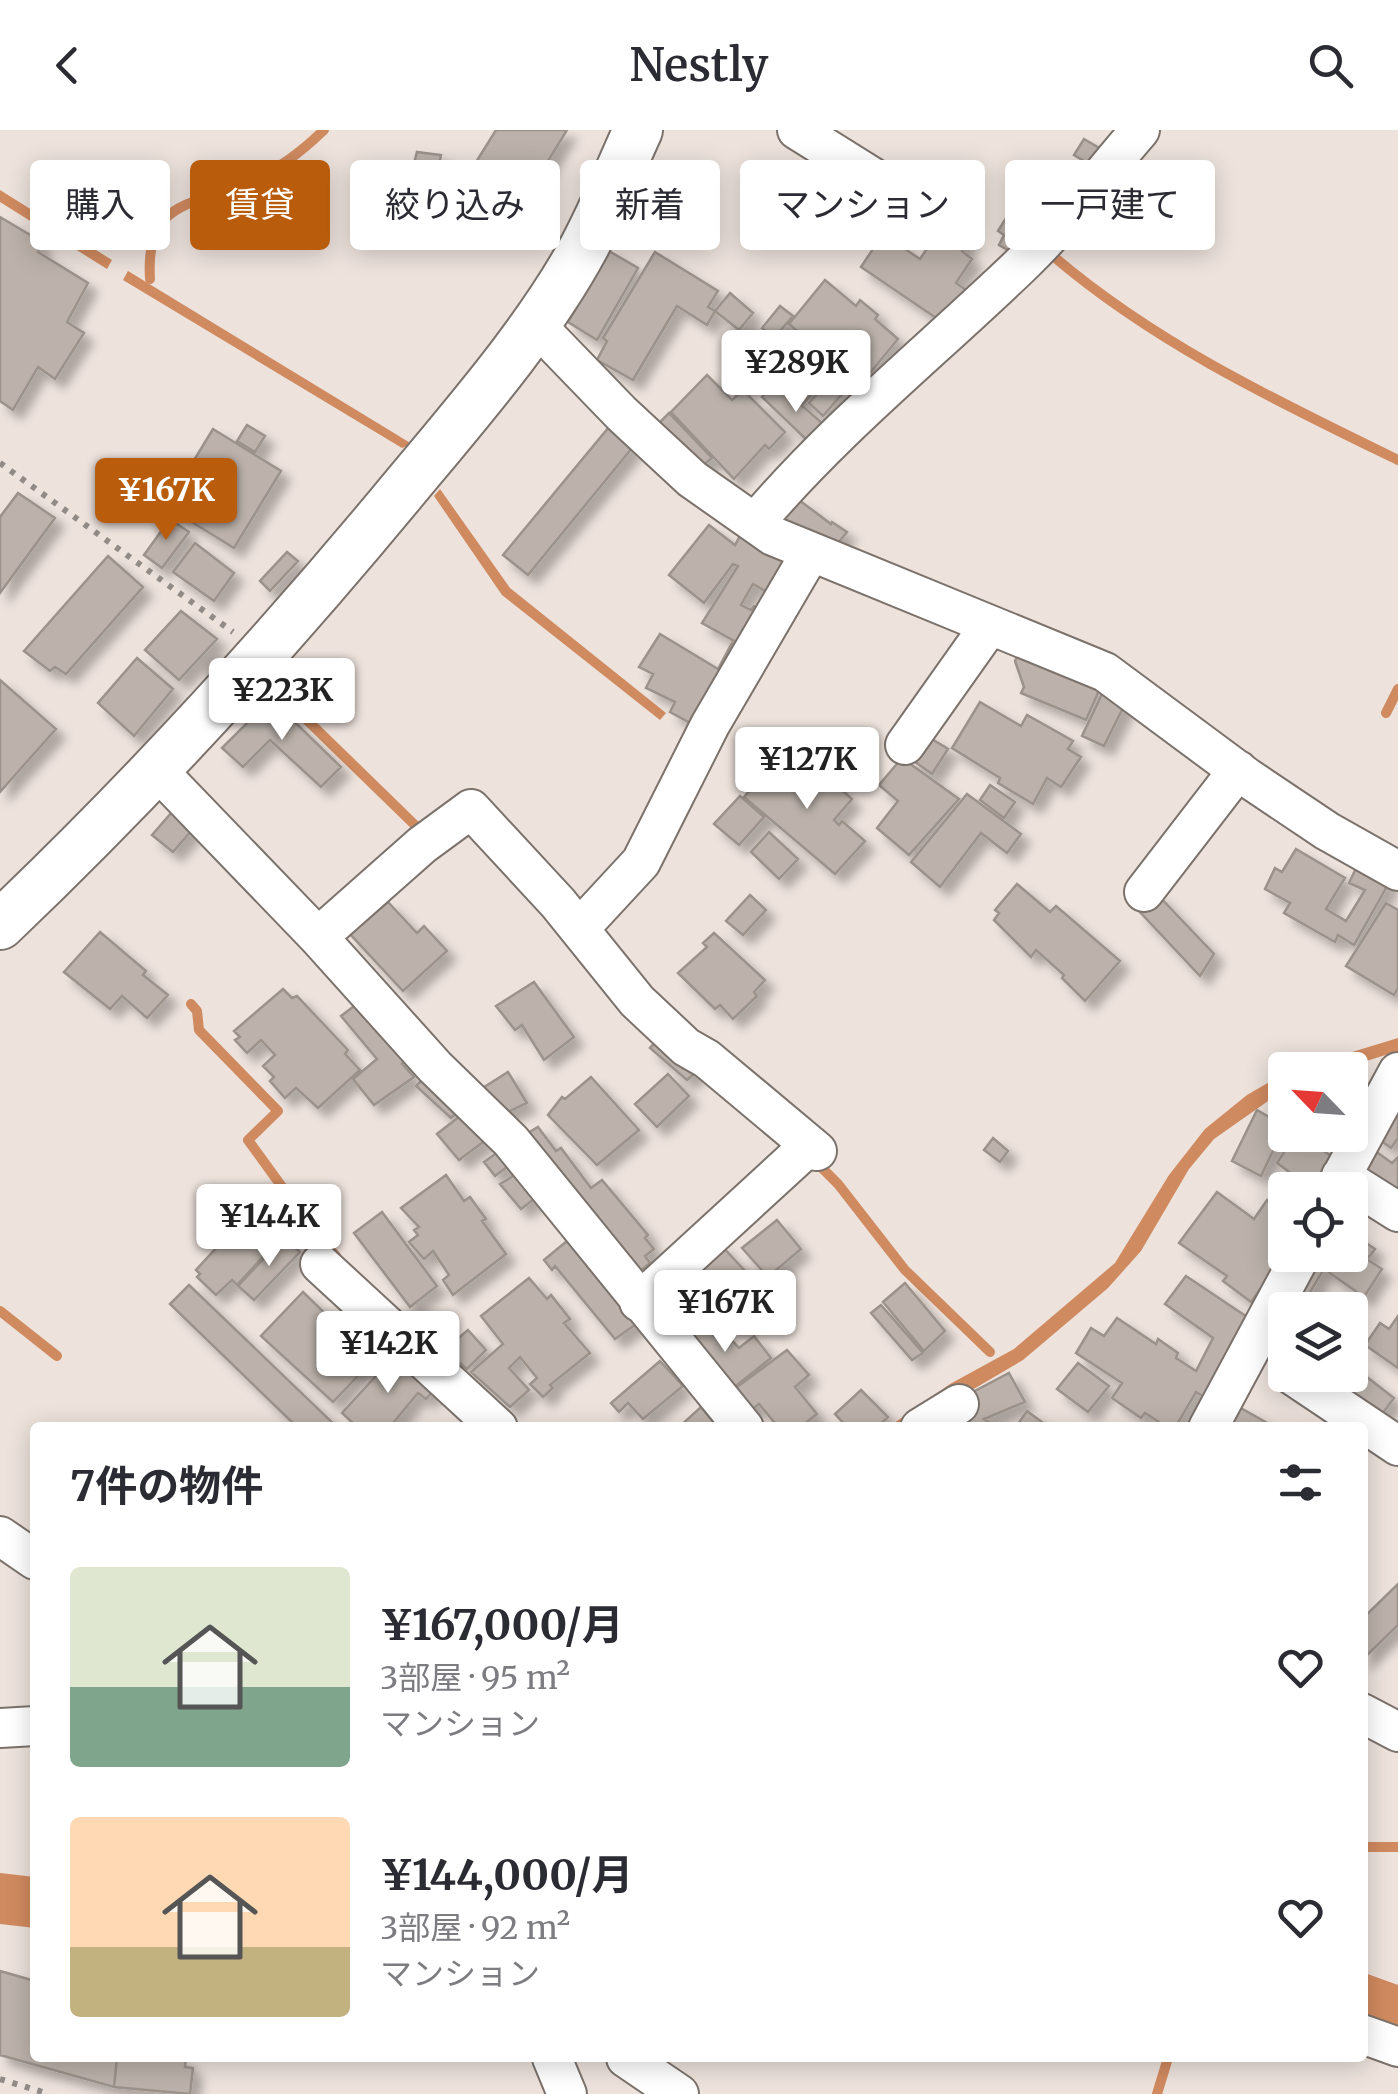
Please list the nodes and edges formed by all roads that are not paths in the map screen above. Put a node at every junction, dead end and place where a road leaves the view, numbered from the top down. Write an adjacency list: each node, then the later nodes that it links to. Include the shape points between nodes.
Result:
1 (638, 130): 5 (street, via 583,248)
2 (797, 130): 4 (street)
3 (1140, 130): 6 (street, via 1026,260)
4 (845, 160)
5 (534, 323): 6 (street, via 692,479); 11 (street, via 352,552)
6 (754, 523): 7 (street)
7 (811, 552): 8 (street); 15 (street, via 702,739 641,862)
8 (990, 626): 9 (street); 10 (street, via 1105,672)
9 (905, 745)
10 (1238, 770): 12 (street); 13 (street)
11 (158, 771): 14 (street); 16 (street)
12 (1398, 871)
13 (1144, 892)
14 (2, 920)
15 (579, 929): 16 (street, via 471,810); 23 (street, via 637,1001 686,1047 813,1148)
16 (318, 936): 23 (street, via 511,1141)
17 (1398, 1072): 18 (street)
18 (1344, 1172)
19 (1368, 1198): 20 (street)
20 (1398, 1212)
21 (320, 1264): 28 (street)
22 (1292, 1272): 24 (street)
23 (639, 1302): 29 (street)
24 (1252, 1346): 25 (street); 31 (street)
25 (1268, 1358)
26 (1317, 1392): 32 (street)
27 (958, 1404): 30 (street)
28 (491, 1422)
29 (739, 1422)
30 (930, 1422)
31 (1211, 1422)
32 (1362, 1422)
33 (1368, 1426): 34 (street)
34 (1398, 1446)
35 (0, 1536): 36 (street)
36 (30, 1557)
37 (1368, 1716): 40 (street)
38 (30, 1726): 39 (street)
39 (0, 1728)
40 (1398, 1732)
41 (1368, 2036): 42 (street)
42 (1398, 2046)
43 (554, 2062): 45 (street)
44 (632, 2062): 46 (street)
45 (567, 2094)
46 (679, 2094)

